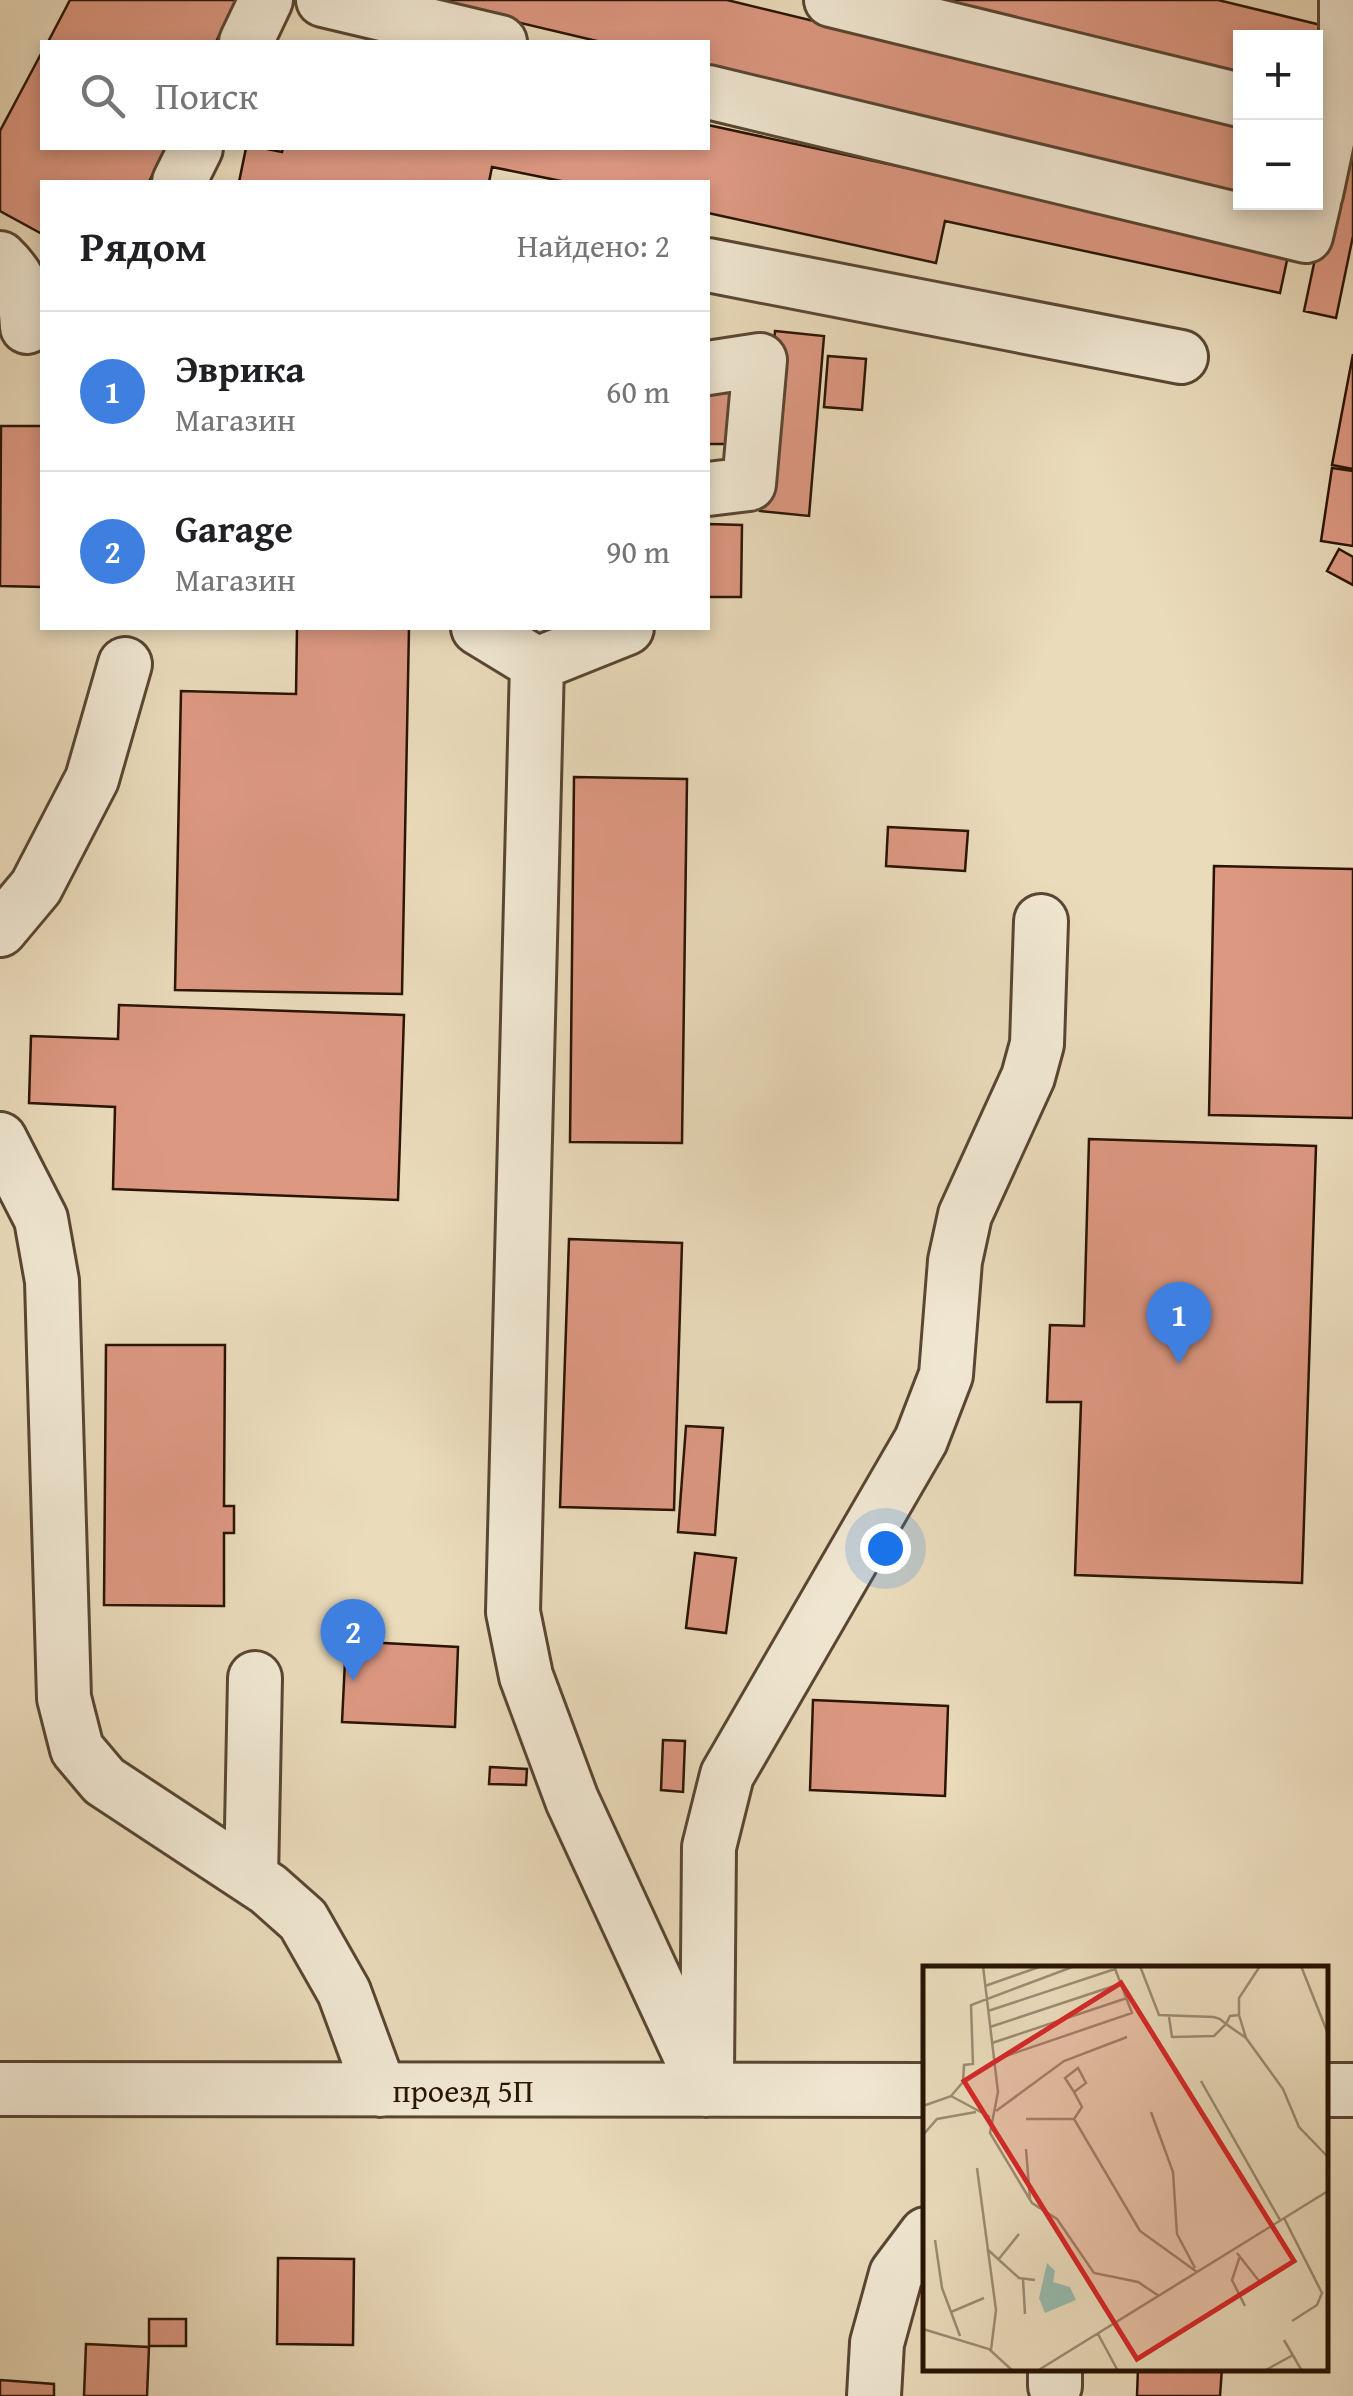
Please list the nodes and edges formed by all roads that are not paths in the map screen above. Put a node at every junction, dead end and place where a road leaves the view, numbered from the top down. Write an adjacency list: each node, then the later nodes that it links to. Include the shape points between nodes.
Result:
1 (266, 0): 5 (street)
2 (323, 0): 6 (street)
3 (831, 0): 8 (street)
4 (1338, 2): 9 (street, via 1346,52)
5 (247, 40)
6 (492, 40)
7 (710, 92): 12 (street, via 1306,236)
8 (1233, 98)
9 (1323, 120)
10 (195, 150): 11 (street)
11 (180, 180)
12 (1312, 210)
13 (5, 265): 15 (street, via 25,294)
14 (710, 265): 16 (street)
15 (23, 335)
16 (1181, 358)
17 (710, 368): 18 (street, via 760,360 749,484)
18 (710, 489)
19 (481, 630): 22 (street)
20 (622, 630): 22 (street)
21 (125, 664): 24 (street, via 92,779 36,886)
22 (537, 664): 30 (street, via 513,1612 526,1676 572,1800)
23 (1042, 921): 30 (street, via 1037,1044 966,1215 955,1261 946,1375 928,1424 727,1774 709,1847)
24 (0, 930)
25 (0, 1139): 27 (street, via 42,1219 52,1281 64,1698 77,1749 104,1782)
26 (256, 1678): 27 (street)
27 (250, 1878): 29 (street, via 303,1920 344,1992)
28 (0, 2089): 29 (street, проезд 5П)
29 (380, 2090): 30 (street, проезд 5П)
30 (706, 2090): 31 (street, проезд 5П)
31 (923, 2090)
32 (923, 2238): 33 (street, via 896,2274 876,2342)
33 (874, 2396)

